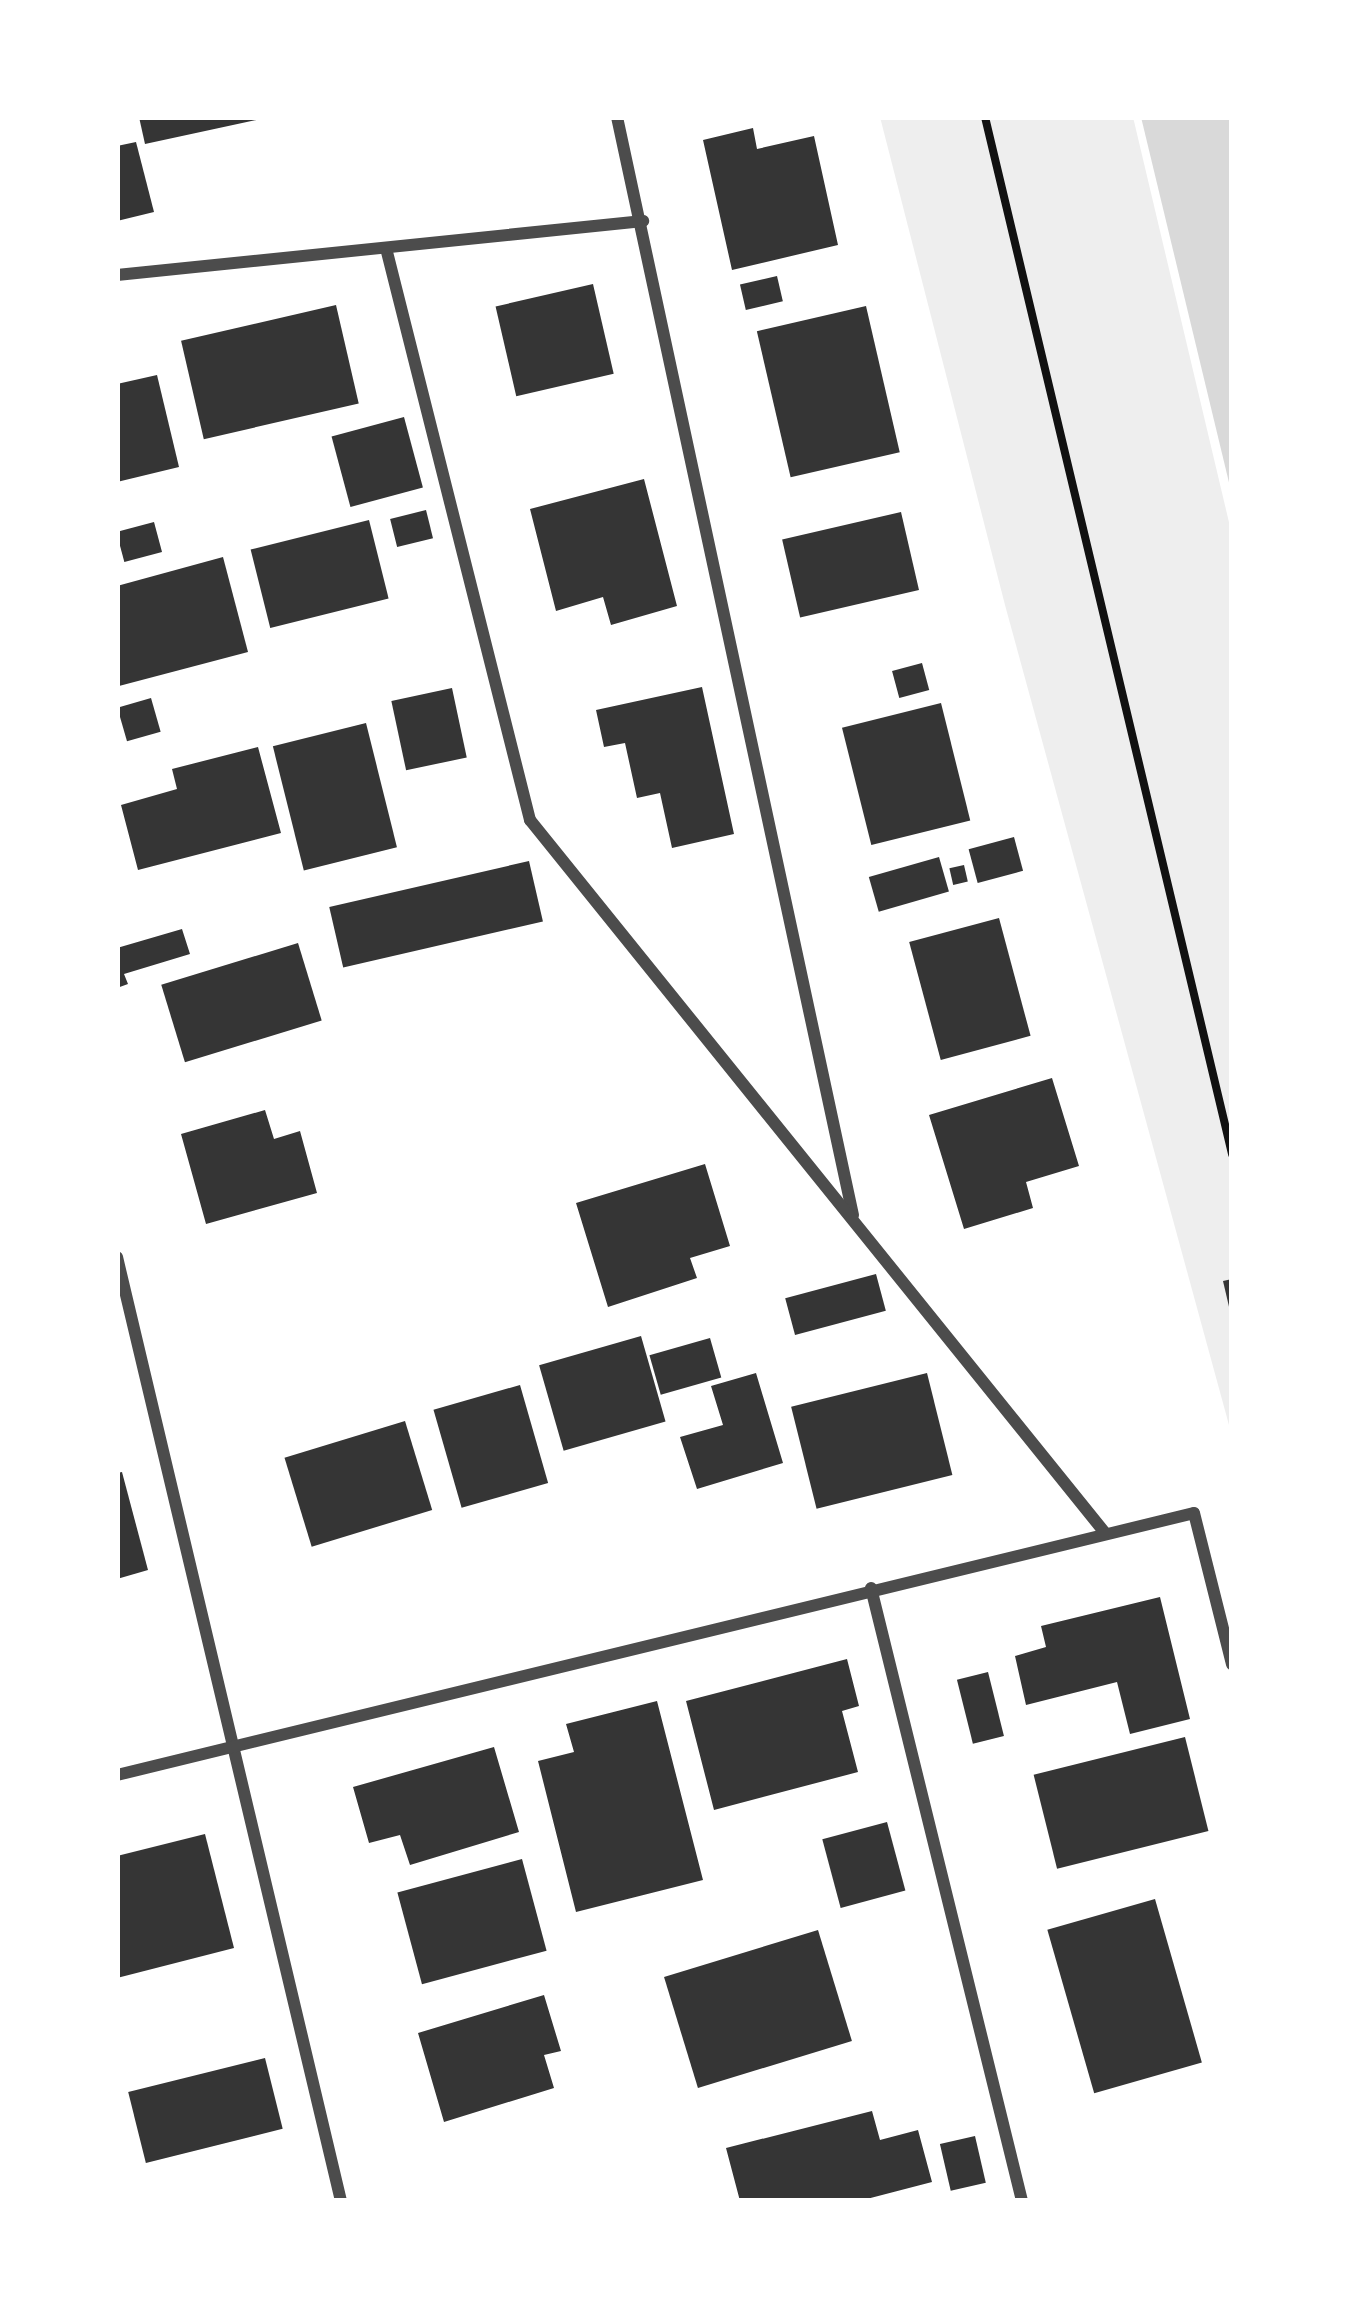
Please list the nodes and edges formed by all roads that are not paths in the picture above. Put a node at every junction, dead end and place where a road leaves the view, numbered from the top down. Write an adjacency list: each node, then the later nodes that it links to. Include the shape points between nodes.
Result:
1 (617, 117): 2 (street)
2 (643, 221): 3 (street); 5 (street)
3 (386, 248): 4 (street); 5 (street, via 530,820)
4 (117, 275)
5 (854, 1222): 7 (street)
6 (117, 1257): 10 (street)
7 (1106, 1534): 8 (street); 9 (street, via 1194,1513)
8 (872, 1588): 10 (street); 13 (street)
9 (1232, 1664)
10 (230, 1748): 11 (street); 12 (street)
11 (117, 1775)
12 (341, 2201)
13 (1022, 2201)

